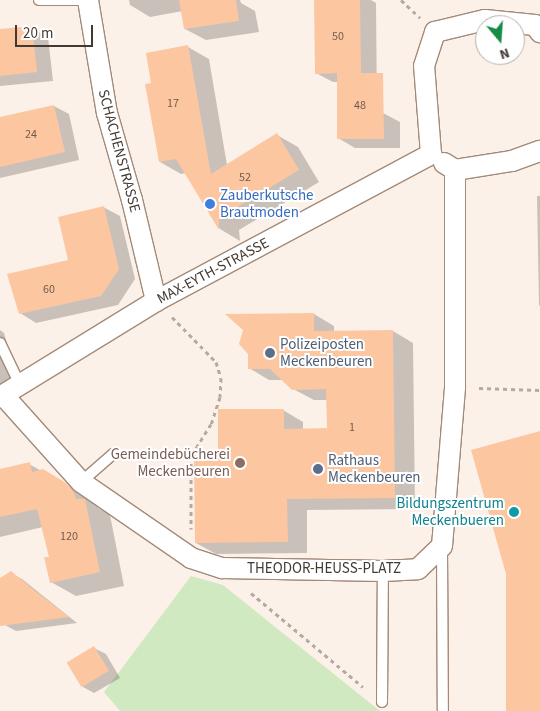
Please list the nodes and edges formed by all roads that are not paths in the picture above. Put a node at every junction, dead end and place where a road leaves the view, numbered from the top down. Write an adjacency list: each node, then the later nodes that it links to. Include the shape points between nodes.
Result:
1 (39, 0): 2 (lane, SCHACHENSTRASSE)
2 (88, 0): 7 (street, SCHACHENSTRASSE, via 107,113)
3 (540, 32): 5 (street, via 535,25 485,20 435,32 424,66)
4 (540, 151): 6 (street, via 512,161)
5 (431, 154): 6 (street); 7 (street, MAX-EYTH-STRASSE)
6 (455, 170): 12 (street, via 455,387)
7 (156, 301): 9 (street, MAX-EYTH-STRASSE)
8 (0, 343): 9 (lane)
9 (8, 393): 11 (street, THEODOR-HEUSS-PLATZ)
10 (114, 454): 11 (lane)
11 (81, 482): 13 (street, THEODOR-HEUSS-PLATZ, via 191,558 222,568)
12 (442, 546): 13 (street, THEODOR-HEUSS-PLATZ, via 418,569); 15 (lane)
13 (383, 571): 14 (lane)
14 (382, 702)
15 (443, 711)

